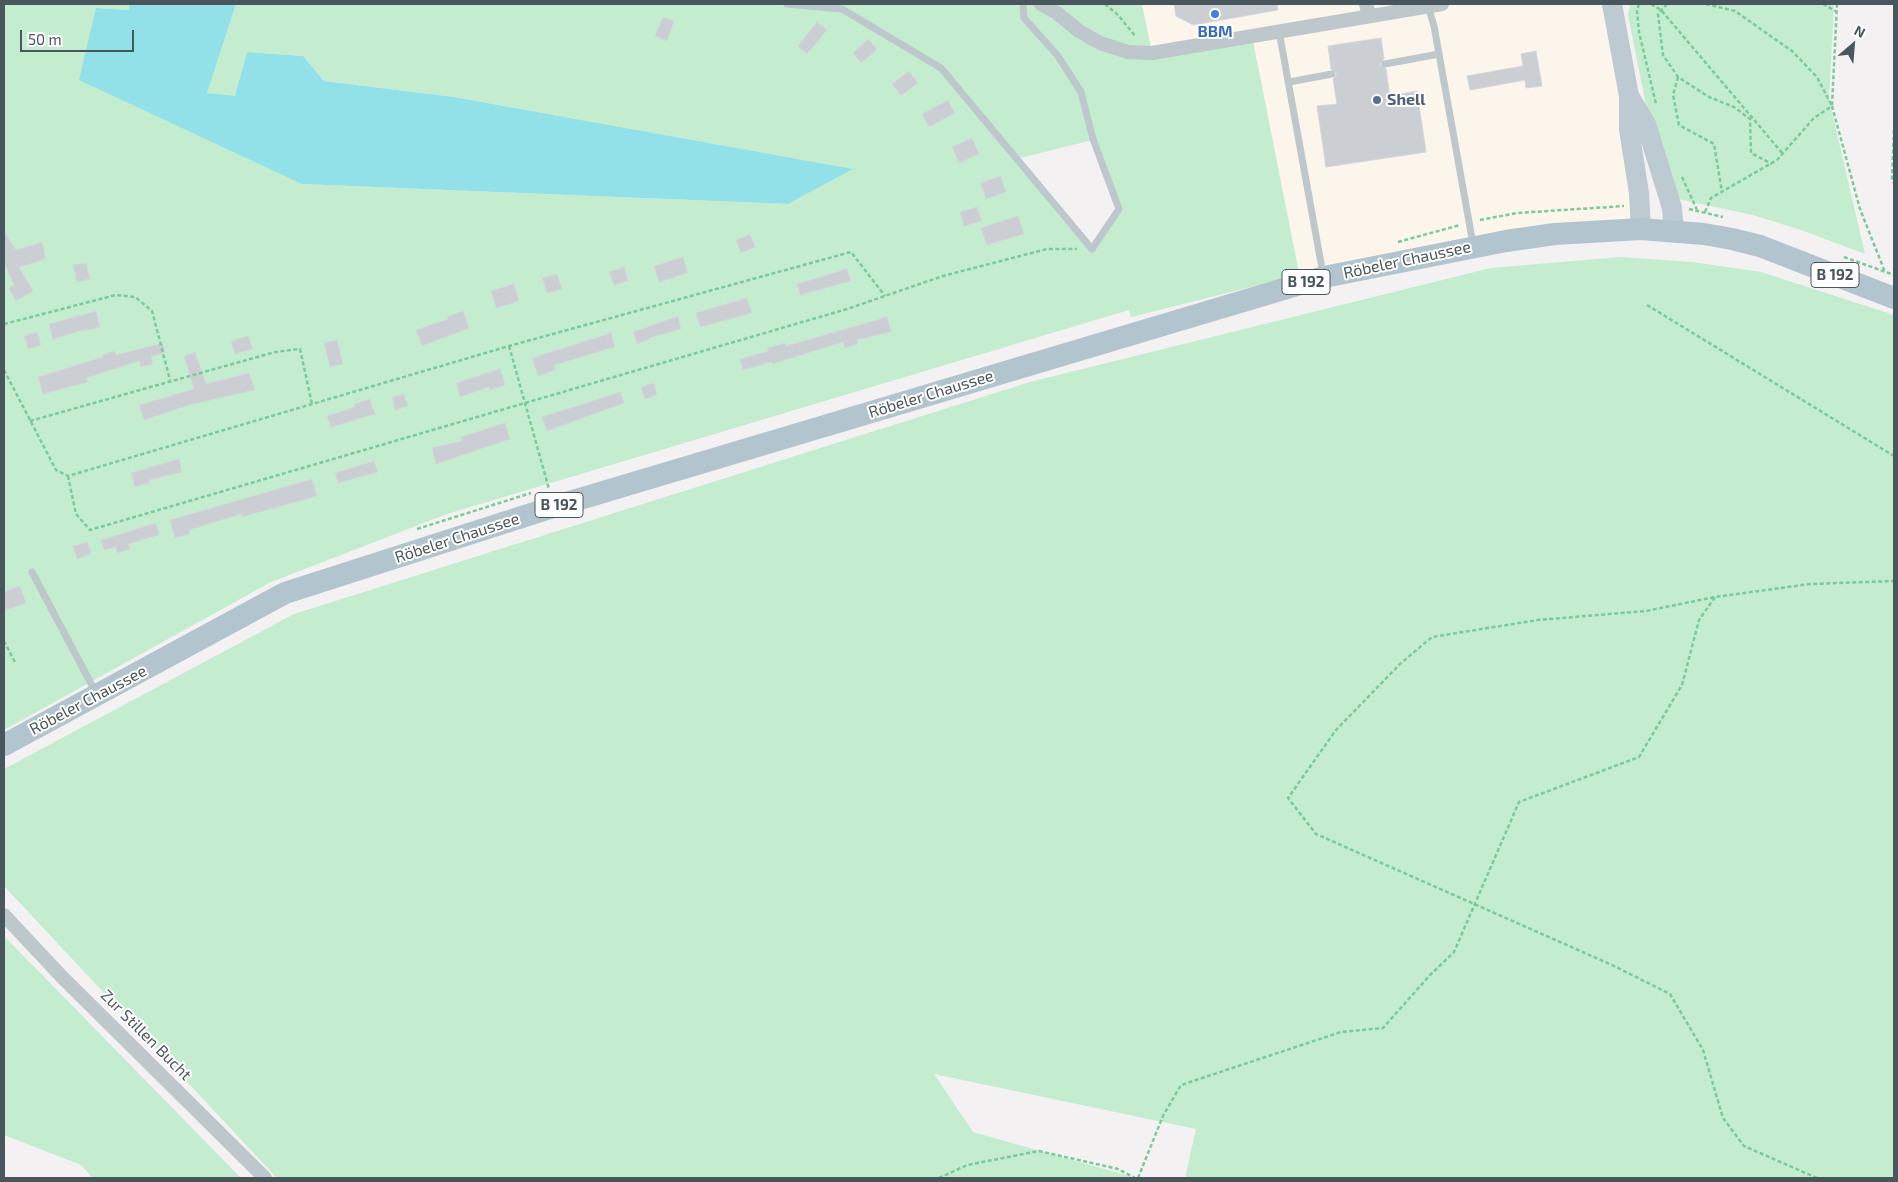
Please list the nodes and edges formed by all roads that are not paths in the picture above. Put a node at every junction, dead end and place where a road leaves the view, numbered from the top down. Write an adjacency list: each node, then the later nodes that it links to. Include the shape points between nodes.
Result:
1 (787, 4): 2 (lane, via 842,9 941,68 1092,249 1119,209 1093,139 1081,92 1058,56 1024,18)
2 (1023, 4)
3 (1041, 4): 8 (street, via 1079,31 1128,52)
4 (1442, 4): 6 (street)
5 (1612, 4): 13 (main road)
6 (1428, 6): 7 (street); 9 (lane)
7 (1368, 10): 8 (street)
8 (1279, 31): 12 (lane)
9 (1439, 54): 10 (lane); 16 (lane)
10 (1385, 64)
11 (1332, 74): 12 (lane)
12 (1289, 82): 17 (lane)
13 (1629, 96): 14 (main road, via 1629,129); 15 (main road, via 1646,124 1672,208)
14 (1641, 229): 15 (main road, Röbeler Chaussee / B 192); 16 (main road, Röbeler Chaussee / B 192, via 1555,234)
15 (1674, 232): 18 (main road, Röbeler Chaussee / B 192, via 1760,246)
16 (1473, 246): 17 (main road, Röbeler Chaussee / B 192)
17 (1324, 277): 20 (main road, Röbeler Chaussee / B 192, via 553,507 285,593)
18 (1892, 289)
19 (32, 572): 20 (lane)
20 (97, 695): 21 (main road, Röbeler Chaussee / B 192)
21 (4, 745)
22 (4, 915): 23 (street, Zur Stillen Bucht, via 62,977)
23 (265, 1178)

